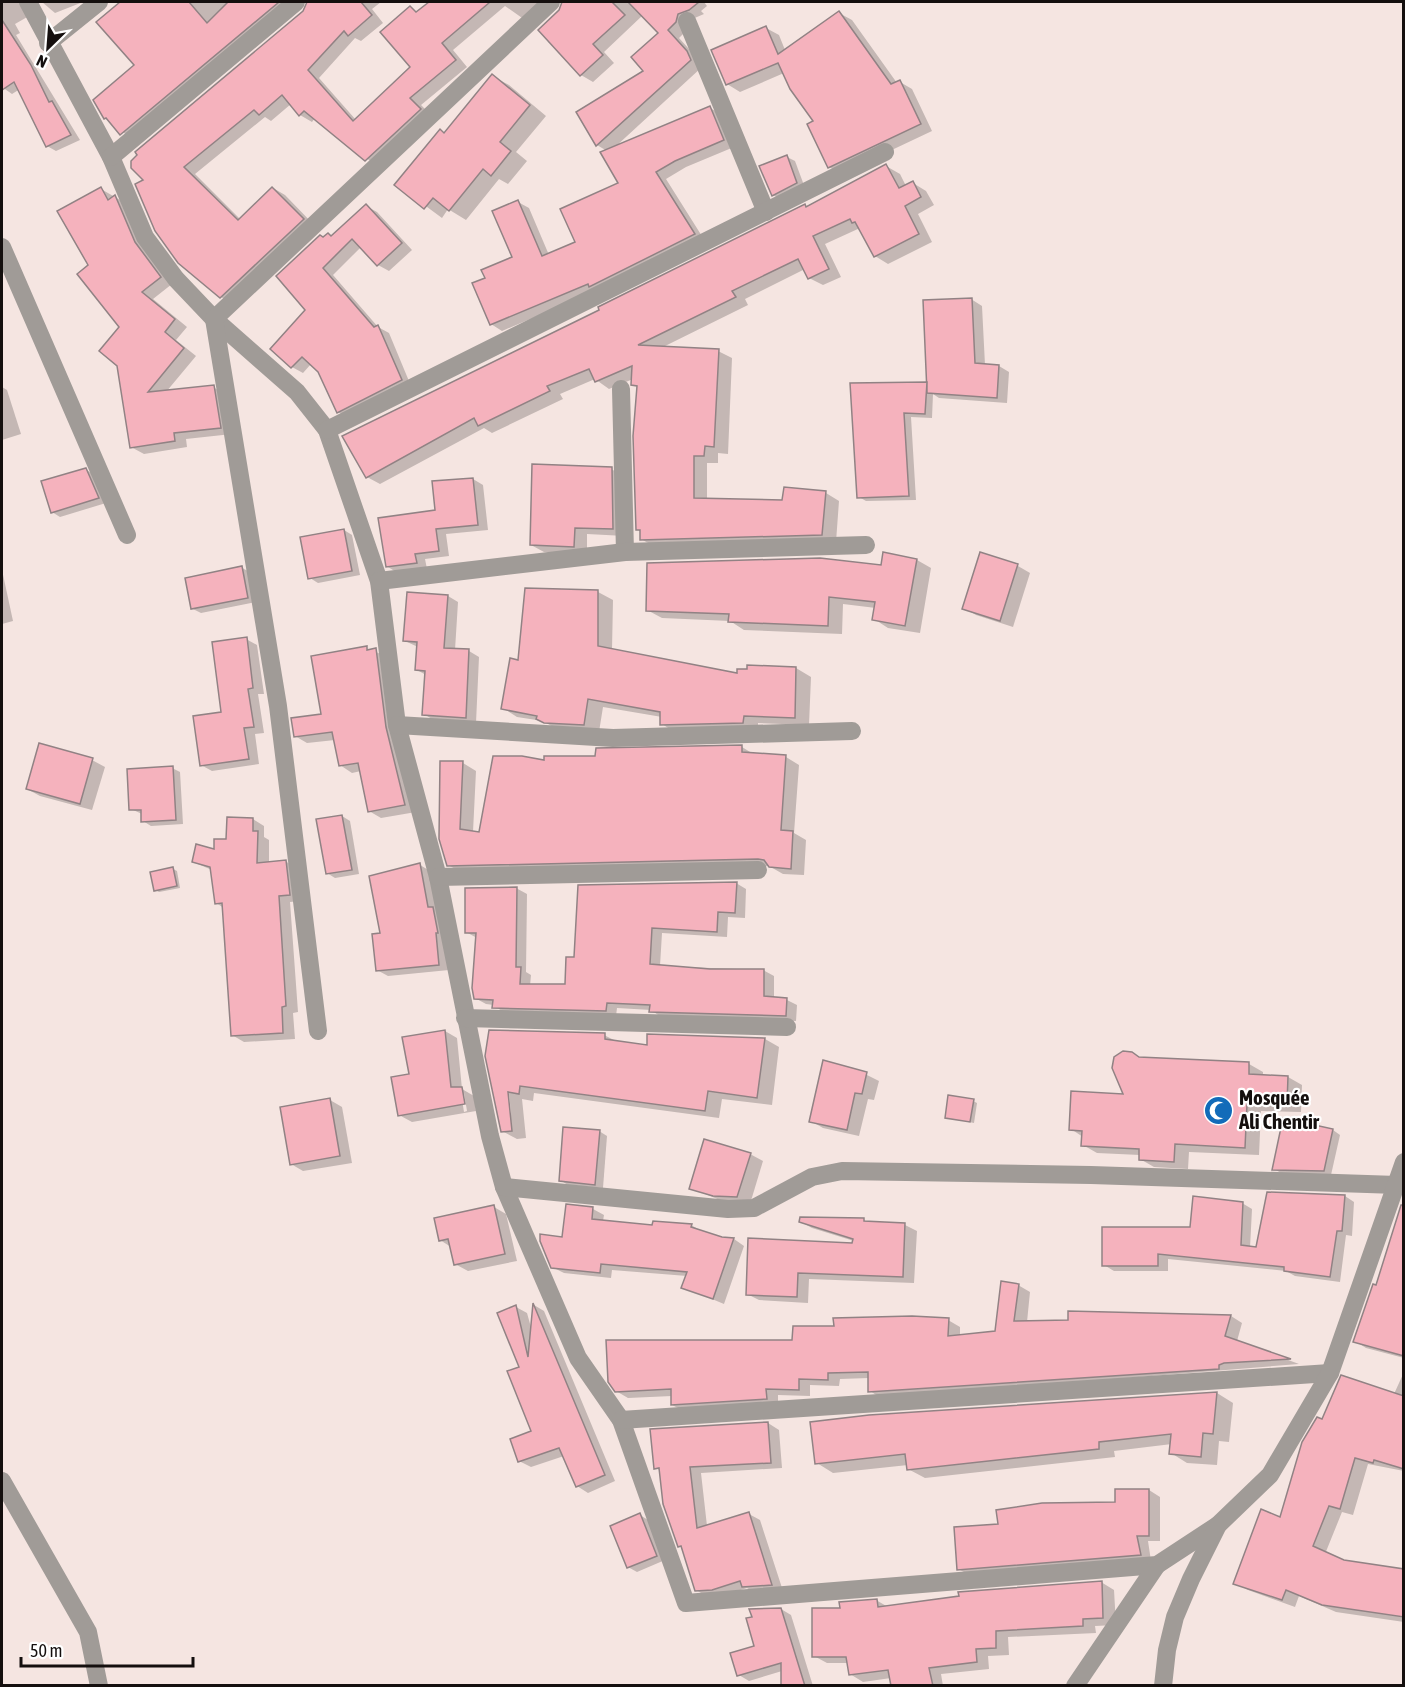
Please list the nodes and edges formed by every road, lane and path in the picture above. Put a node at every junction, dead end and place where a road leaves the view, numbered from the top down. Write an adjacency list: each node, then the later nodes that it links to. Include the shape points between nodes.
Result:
1 (28, 2): 6 (street)
2 (99, 2): 6 (street)
3 (296, 2): 8 (street)
4 (551, 2): 11 (street)
5 (687, 21): 9 (street)
6 (48, 43): 8 (street)
7 (885, 152): 9 (street)
8 (111, 158): 11 (street, via 145,237 176,279)
9 (766, 212): 13 (street)
10 (2, 248): 14 (street)
11 (214, 319): 13 (street, via 297,392); 24 (street, via 278,706)
12 (621, 389): 16 (street)
13 (327, 430): 17 (street)
14 (127, 535)
15 (866, 545): 16 (street)
16 (625, 552): 17 (street)
17 (379, 581): 18 (street)
18 (397, 725): 19 (street, via 613,738); 21 (street)
19 (852, 731)
20 (758, 870): 21 (street)
21 (438, 877): 22 (street)
22 (465, 1018): 23 (street); 27 (street)
23 (787, 1028)
24 (318, 1031)
25 (1404, 1162): 26 (street)
26 (1397, 1185): 27 (street, via 842,1171 812,1177 754,1208 728,1209); 28 (street)
27 (504, 1187): 29 (street, via 578,1358)
28 (1330, 1373): 29 (street); 31 (street, via 1270,1475)
29 (621, 1420): 32 (street, via 686,1603)
30 (2, 1481): 33 (street, via 88,1632)
31 (1218, 1525): 32 (street); 35 (street, via 1175,1617)
32 (1157, 1565): 34 (street)
33 (99, 1686)
34 (1076, 1686)
35 (1162, 1686)

